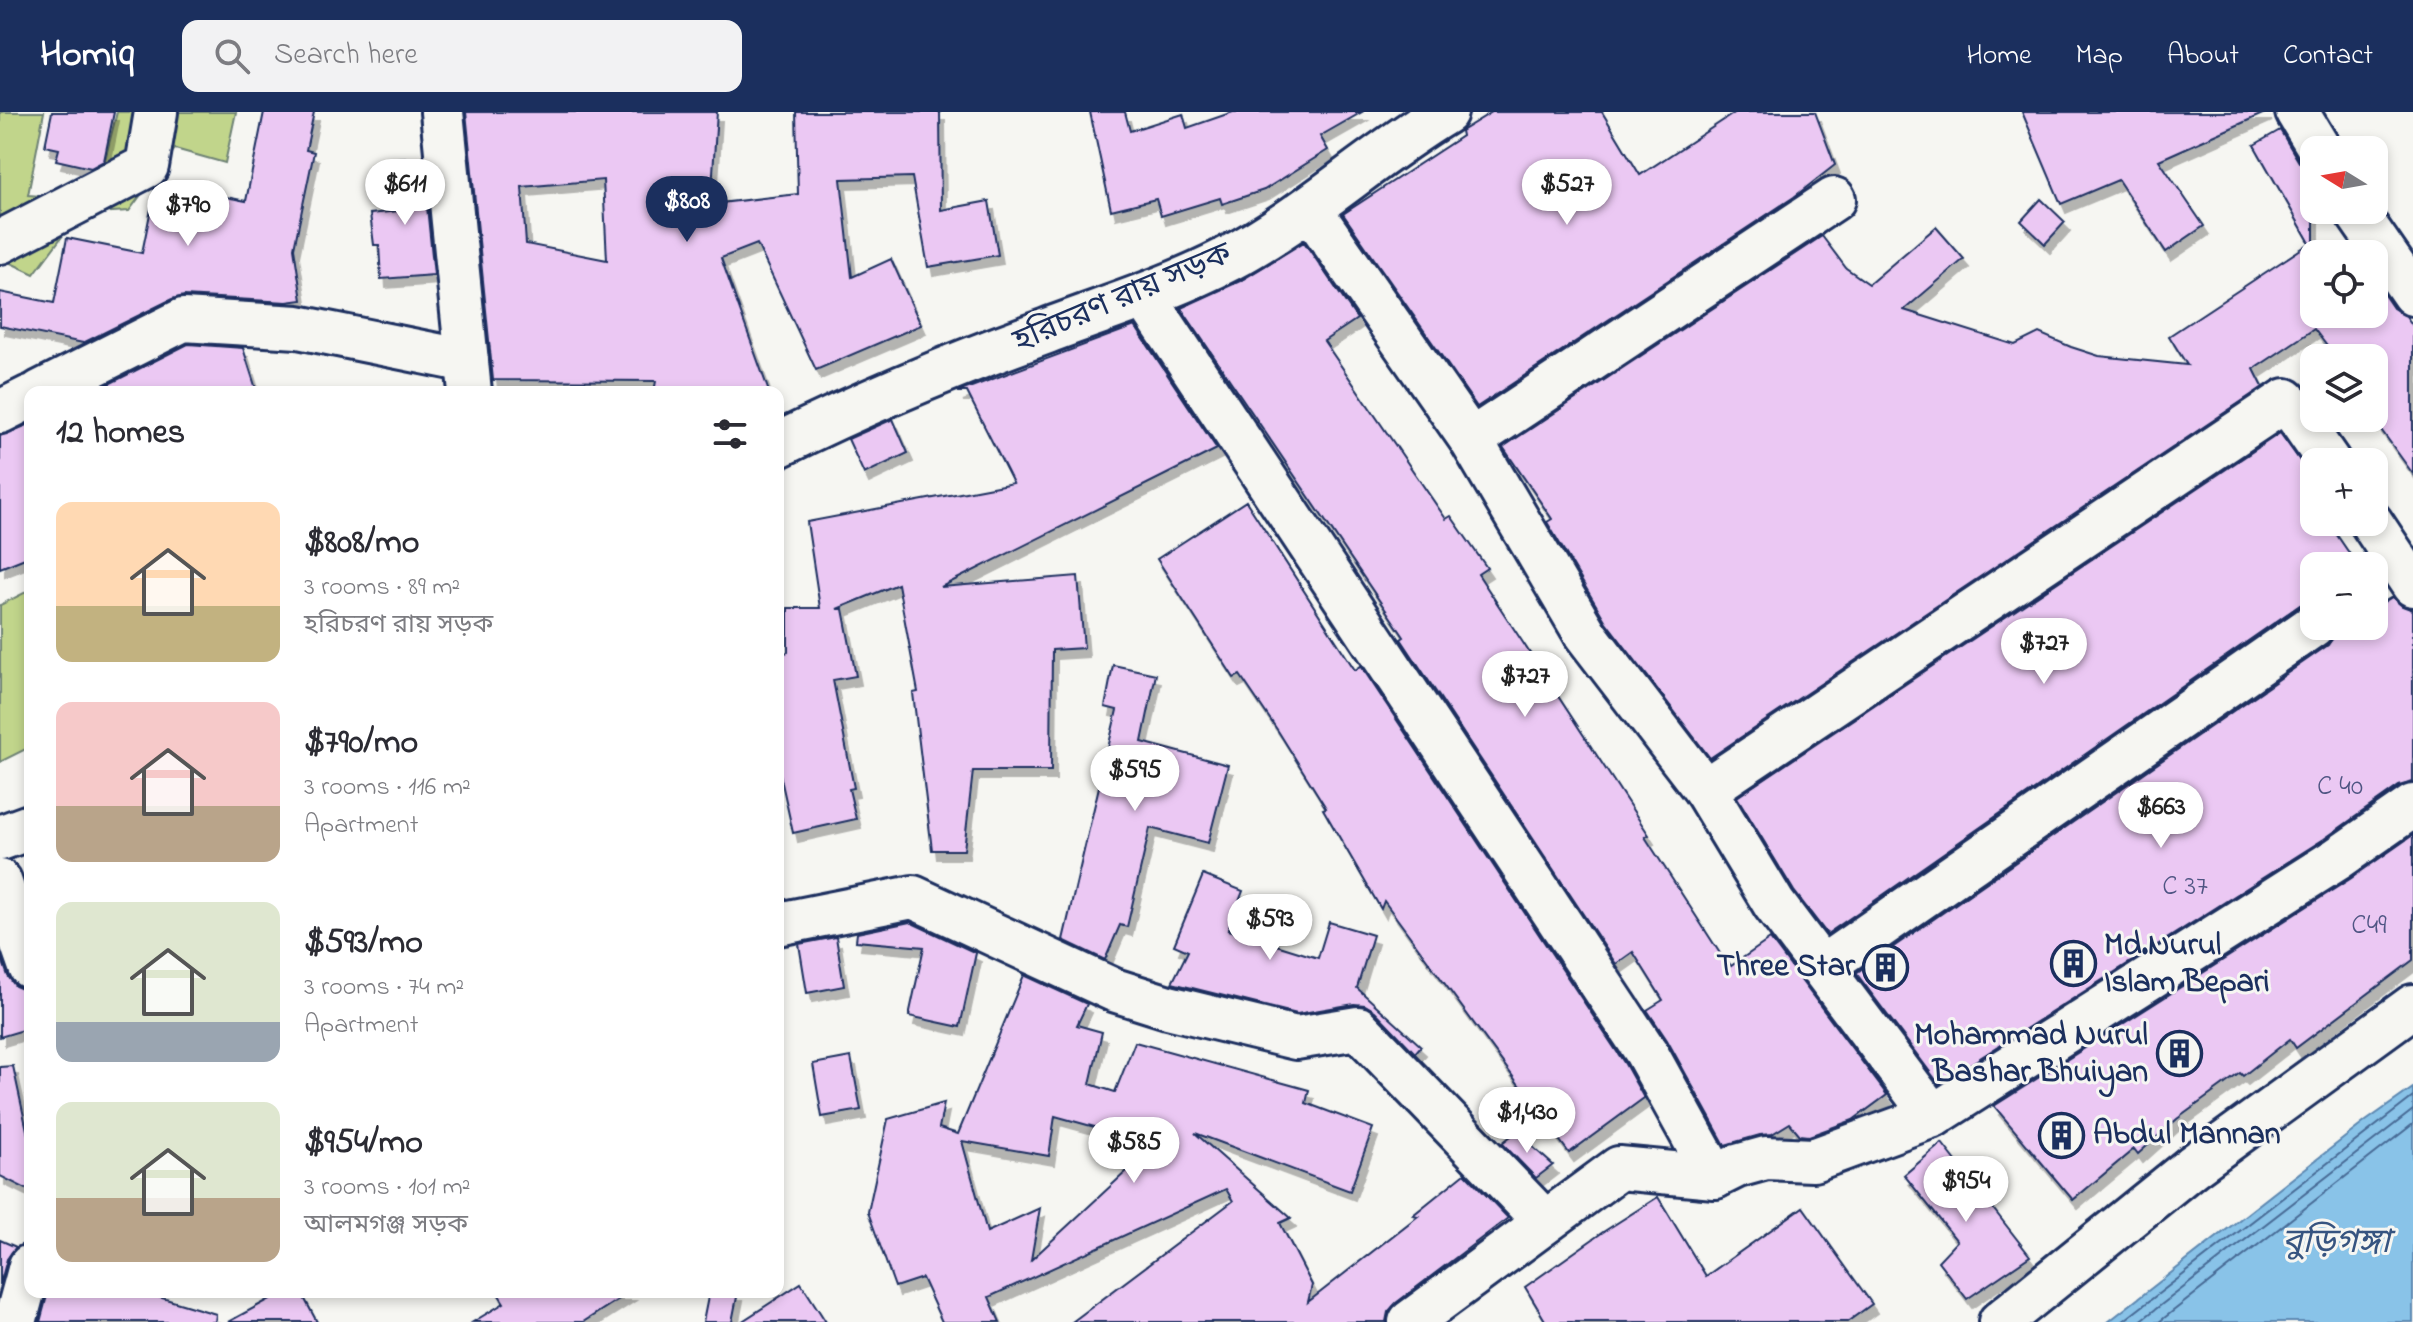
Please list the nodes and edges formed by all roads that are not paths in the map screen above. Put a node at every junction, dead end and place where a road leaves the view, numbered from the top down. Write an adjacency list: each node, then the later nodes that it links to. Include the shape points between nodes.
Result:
1 (156, 112): 9 (street, via 147,166)
2 (442, 112): 12 (street)
3 (1445, 112): 7 (main road, হরিচরণ রায় সড়ক)
4 (2297, 112): 5 (street)
5 (2312, 136)
6 (1834, 199): 16 (street)
7 (1310, 209): 11 (main road, হরিচরণ রায় সড়ক, via 1228,259); 16 (street)
8 (2365, 224): 10 (street)
9 (0, 242)
10 (2413, 294)
11 (1145, 297): 17 (main road, হরিচরণ রায় সড়ক, via 1046,331); 32 (street, via 1646,1052)
12 (468, 377): 13 (street, via 298,327 183,320)
13 (52, 386)
14 (24, 400): 15 (street)
15 (0, 412)
16 (1471, 440): 22 (street, via 1586,635)
17 (784, 442)
18 (2319, 448): 22 (street, via 2286,400)
19 (2377, 536): 20 (street)
20 (2396, 578)
21 (2300, 635): 29 (street)
22 (1705, 790): 29 (street, via 1774,904)
23 (2413, 806): 31 (street)
24 (24, 829): 25 (main road)
25 (0, 838)
26 (0, 881): 28 (street)
27 (784, 923): 33 (street, via 913,897 1114,990 1168,1007 1296,1038 1358,1028)
28 (24, 950)
29 (1822, 967): 31 (street)
30 (2413, 1006): 37 (street, via 2193,1166)
31 (1933, 1116): 32 (street, via 1813,1160 1766,1158)
32 (1715, 1177): 33 (street, via 1619,1168)
33 (1545, 1222): 36 (street)
34 (24, 1288): 35 (street)
35 (15, 1322)
36 (1410, 1322)
37 (2000, 1322)

